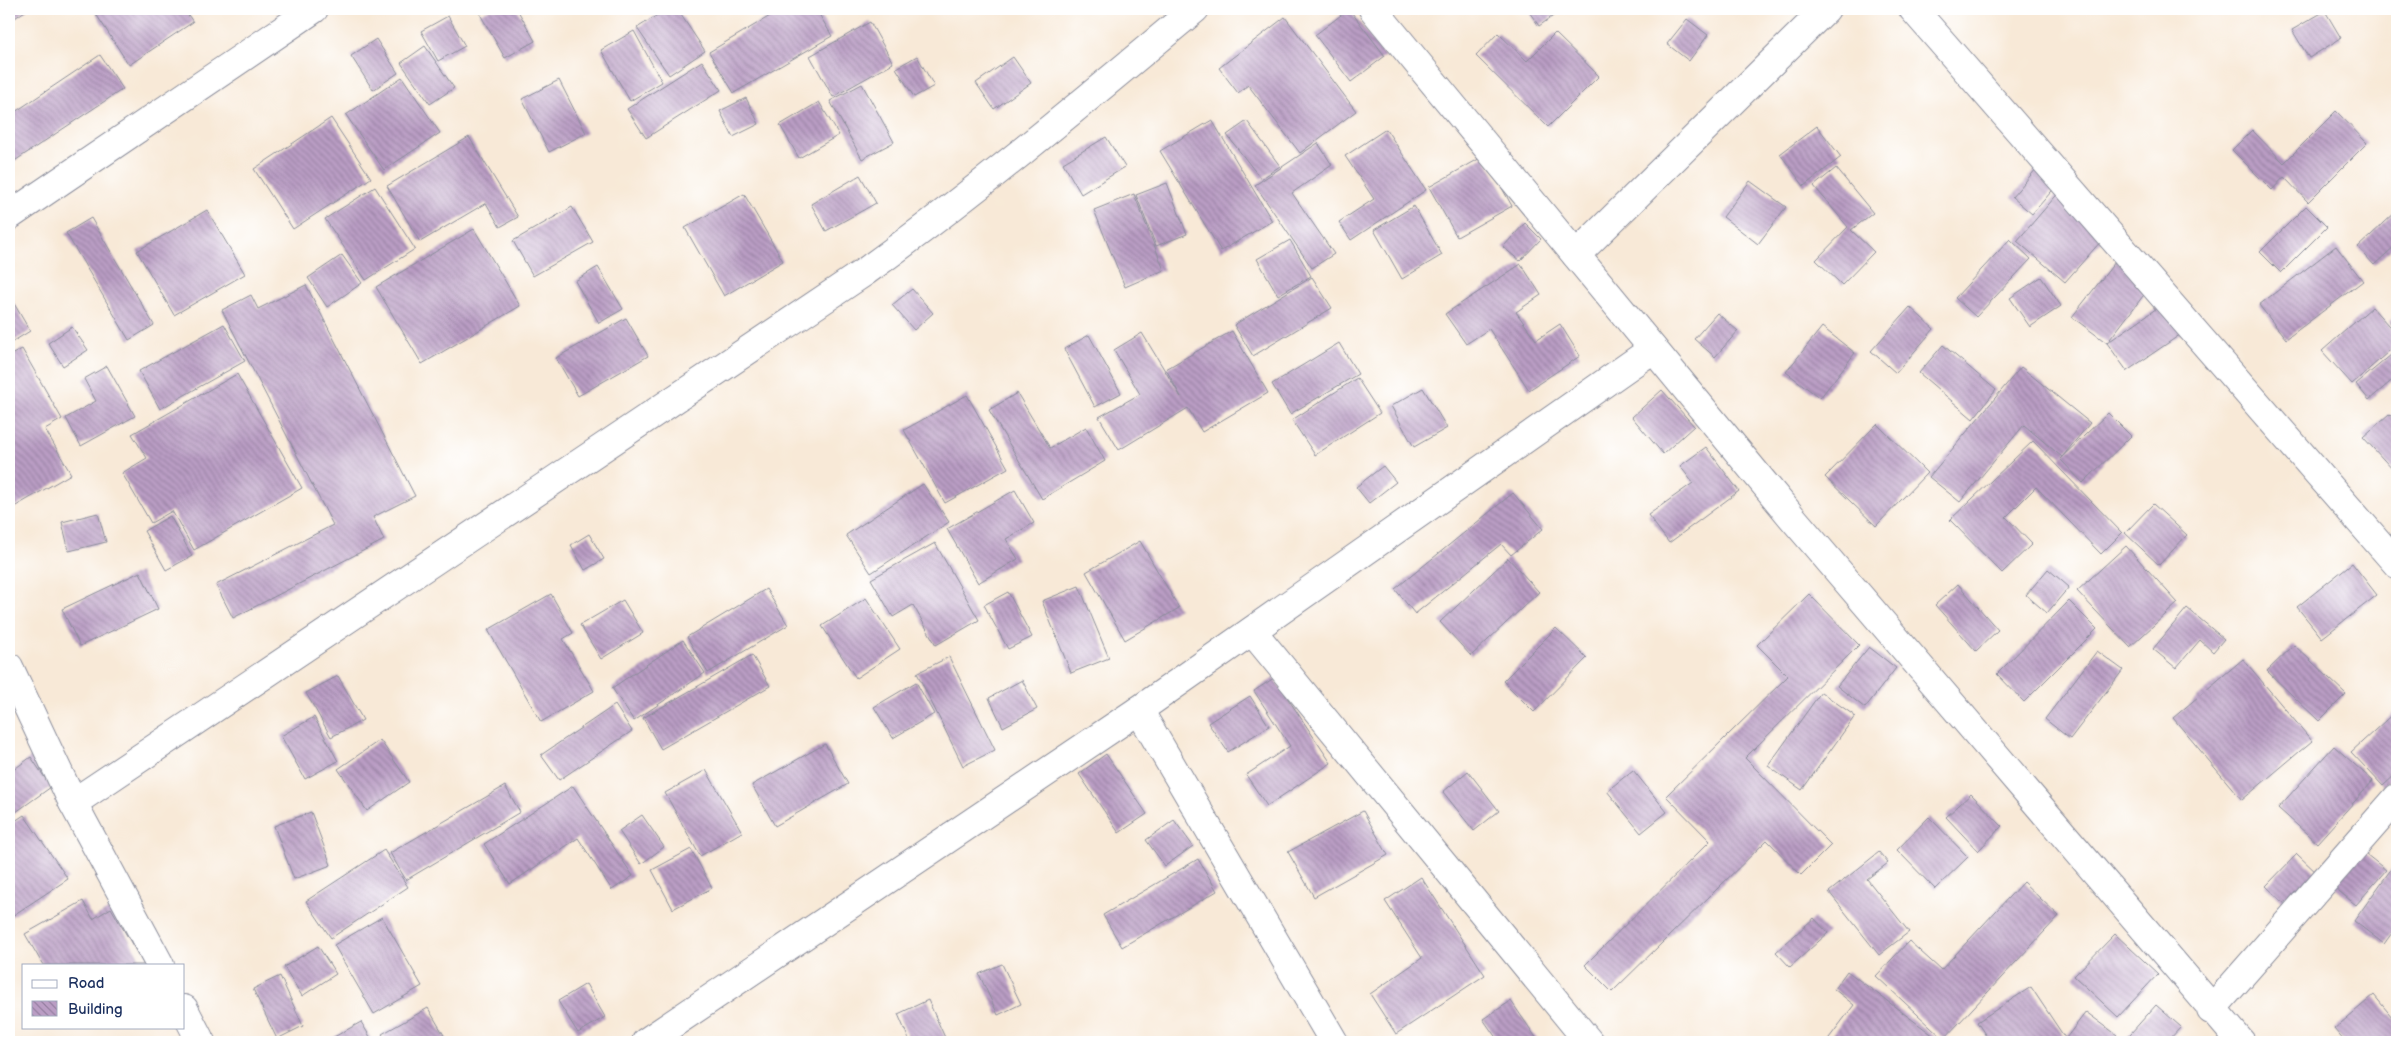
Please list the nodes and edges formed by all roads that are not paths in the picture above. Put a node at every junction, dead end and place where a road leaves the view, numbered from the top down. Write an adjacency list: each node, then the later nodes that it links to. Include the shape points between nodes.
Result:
1 (314, 9): 6 (street)
2 (1195, 9): 14 (street, via 1016,158 866,271)
3 (1373, 9): 7 (street)
4 (1826, 9): 7 (street)
5 (1912, 9): 9 (street)
6 (9, 216)
7 (1576, 255): 8 (street)
8 (1653, 349): 10 (street); 16 (street)
9 (2397, 564)
10 (1252, 631): 12 (street); 21 (street)
11 (9, 667): 14 (street)
12 (1139, 710): 19 (street); 20 (street)
13 (2397, 798): 16 (street)
14 (73, 803): 15 (street)
15 (159, 964)
16 (2211, 1010): 22 (street)
17 (185, 1011): 18 (street)
18 (201, 1042)
19 (646, 1042)
20 (1334, 1042)
21 (1589, 1042)
22 (2241, 1042)

